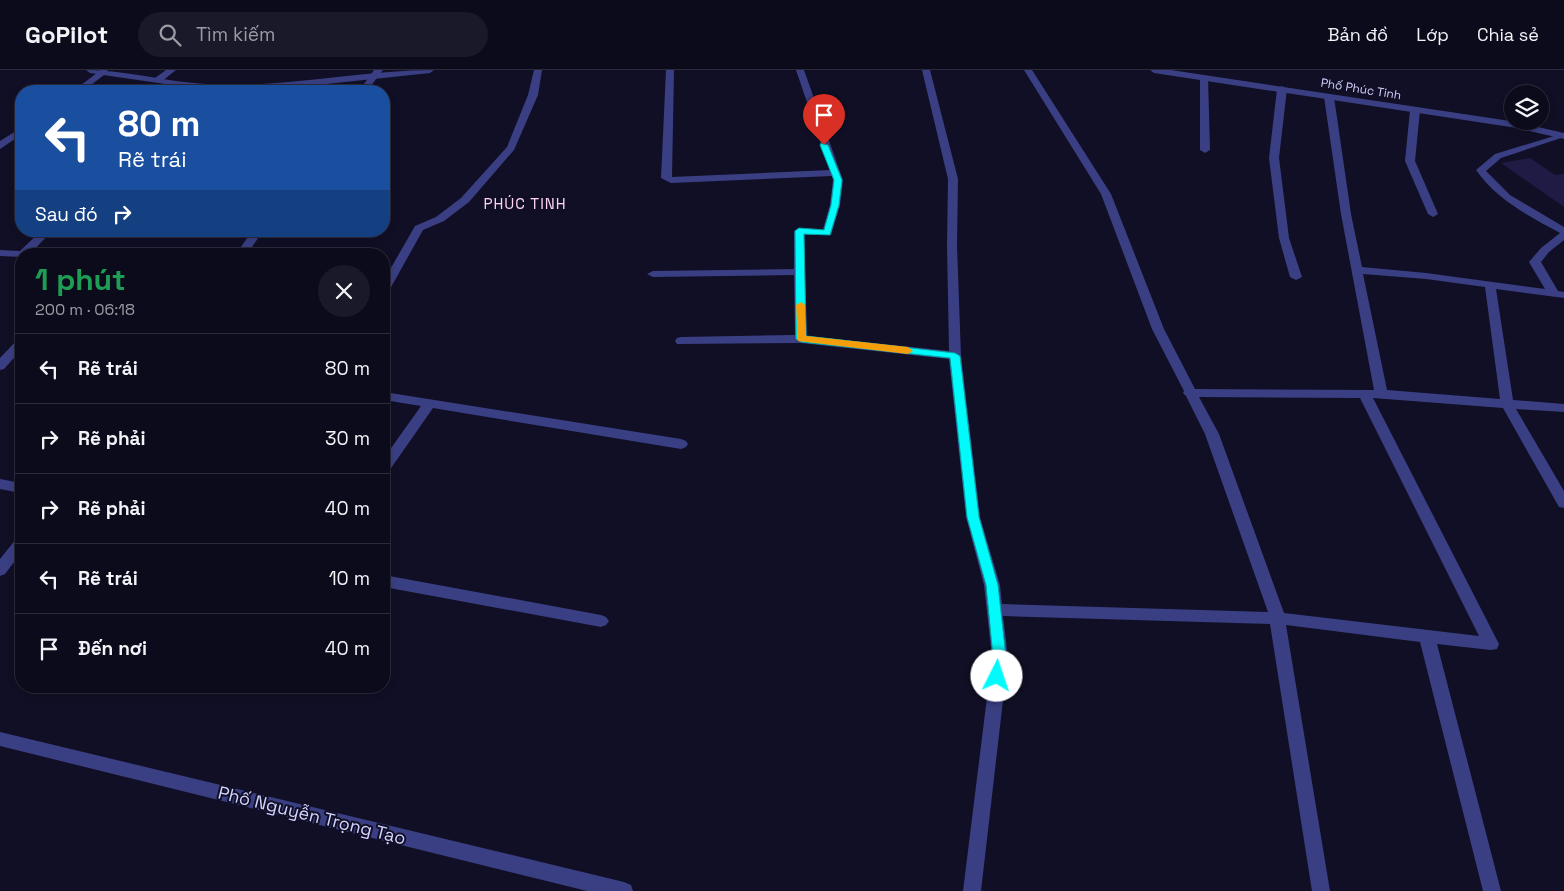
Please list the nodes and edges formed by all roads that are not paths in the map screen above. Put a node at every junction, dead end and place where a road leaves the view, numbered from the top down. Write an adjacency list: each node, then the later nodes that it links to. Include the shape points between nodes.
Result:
1 (90, 70): 10 (street)
2 (172, 70): 13 (street)
3 (430, 70): 11 (street)
4 (538, 70): 39 (street, via 533,94 511,148 465,200 440,219 419,228)
5 (670, 70): 25 (street, via 666,178)
6 (800, 70): 25 (street)
7 (926, 70): 45 (street, via 953,179)
8 (1028, 70): 47 (street, via 1106,194 1158,329)
9 (1158, 70): 12 (street, Phố Phúc Tinh)
10 (104, 72): 13 (street); 14 (street)
11 (377, 73): 16 (street); 17 (street)
12 (1204, 78): 18 (street, Phố Phúc Tinh); 24 (street)
13 (158, 80): 15 (street)
14 (86, 85)
15 (180, 85)
16 (287, 85)
17 (368, 85)
18 (1282, 90): 19 (street, Phố Phúc Tinh); 38 (street, via 1274,158 1284,238)
19 (1329, 97): 20 (street, Phố Phúc Tinh); 35 (street)
20 (1415, 110): 22 (street, Phố Phúc Tinh, via 1517,125); 26 (street, via 1410,161)
21 (15, 135): 23 (street)
22 (1563, 136): 27 (street, via 1498,156 1481,170 1487,180 1526,210)
23 (0, 146)
24 (1205, 150)
25 (835, 173): 36 (street, via 838,180 835,205 827,233 799,231)
26 (1433, 214)
27 (1564, 231)
28 (1564, 235): 41 (street, via 1535,262)
29 (40, 237): 31 (street)
30 (254, 237): 32 (street)
31 (29, 248)
32 (245, 248)
33 (0, 253): 34 (street)
34 (15, 254)
35 (1357, 270): 40 (street); 49 (street)
36 (800, 272): 37 (street); 42 (street)
37 (653, 274)
38 (1296, 277)
39 (390, 279)
40 (1490, 285): 41 (street); 52 (street)
41 (1559, 294)
42 (801, 339): 43 (street); 45 (street)
43 (681, 341)
44 (15, 350): 46 (street)
45 (955, 356): 62 (street, via 973,517 992,585)
46 (0, 366)
47 (1189, 393): 48 (street); 63 (street, via 1212,434)
48 (1364, 394): 49 (street); 65 (street, via 1490,644)
49 (1381, 394): 52 (street)
50 (390, 397): 51 (street)
51 (430, 404): 54 (street); 55 (street)
52 (1507, 404): 53 (street); 58 (street)
53 (1564, 408)
54 (681, 444)
55 (390, 460)
56 (0, 484): 57 (street)
57 (15, 487)
58 (1564, 503)
59 (15, 551): 60 (street)
60 (0, 570)
61 (390, 582): 64 (street)
62 (995, 610): 63 (street); 68 (street, via 1000,657)
63 (1277, 618): 65 (street); 69 (street)
64 (601, 621)
65 (1427, 636): 70 (street)
66 (0, 738): 67 (street, Phố Nguyễn Trọng Tạo)
67 (624, 891)
68 (972, 891)
69 (1321, 891)
70 (1492, 891)

